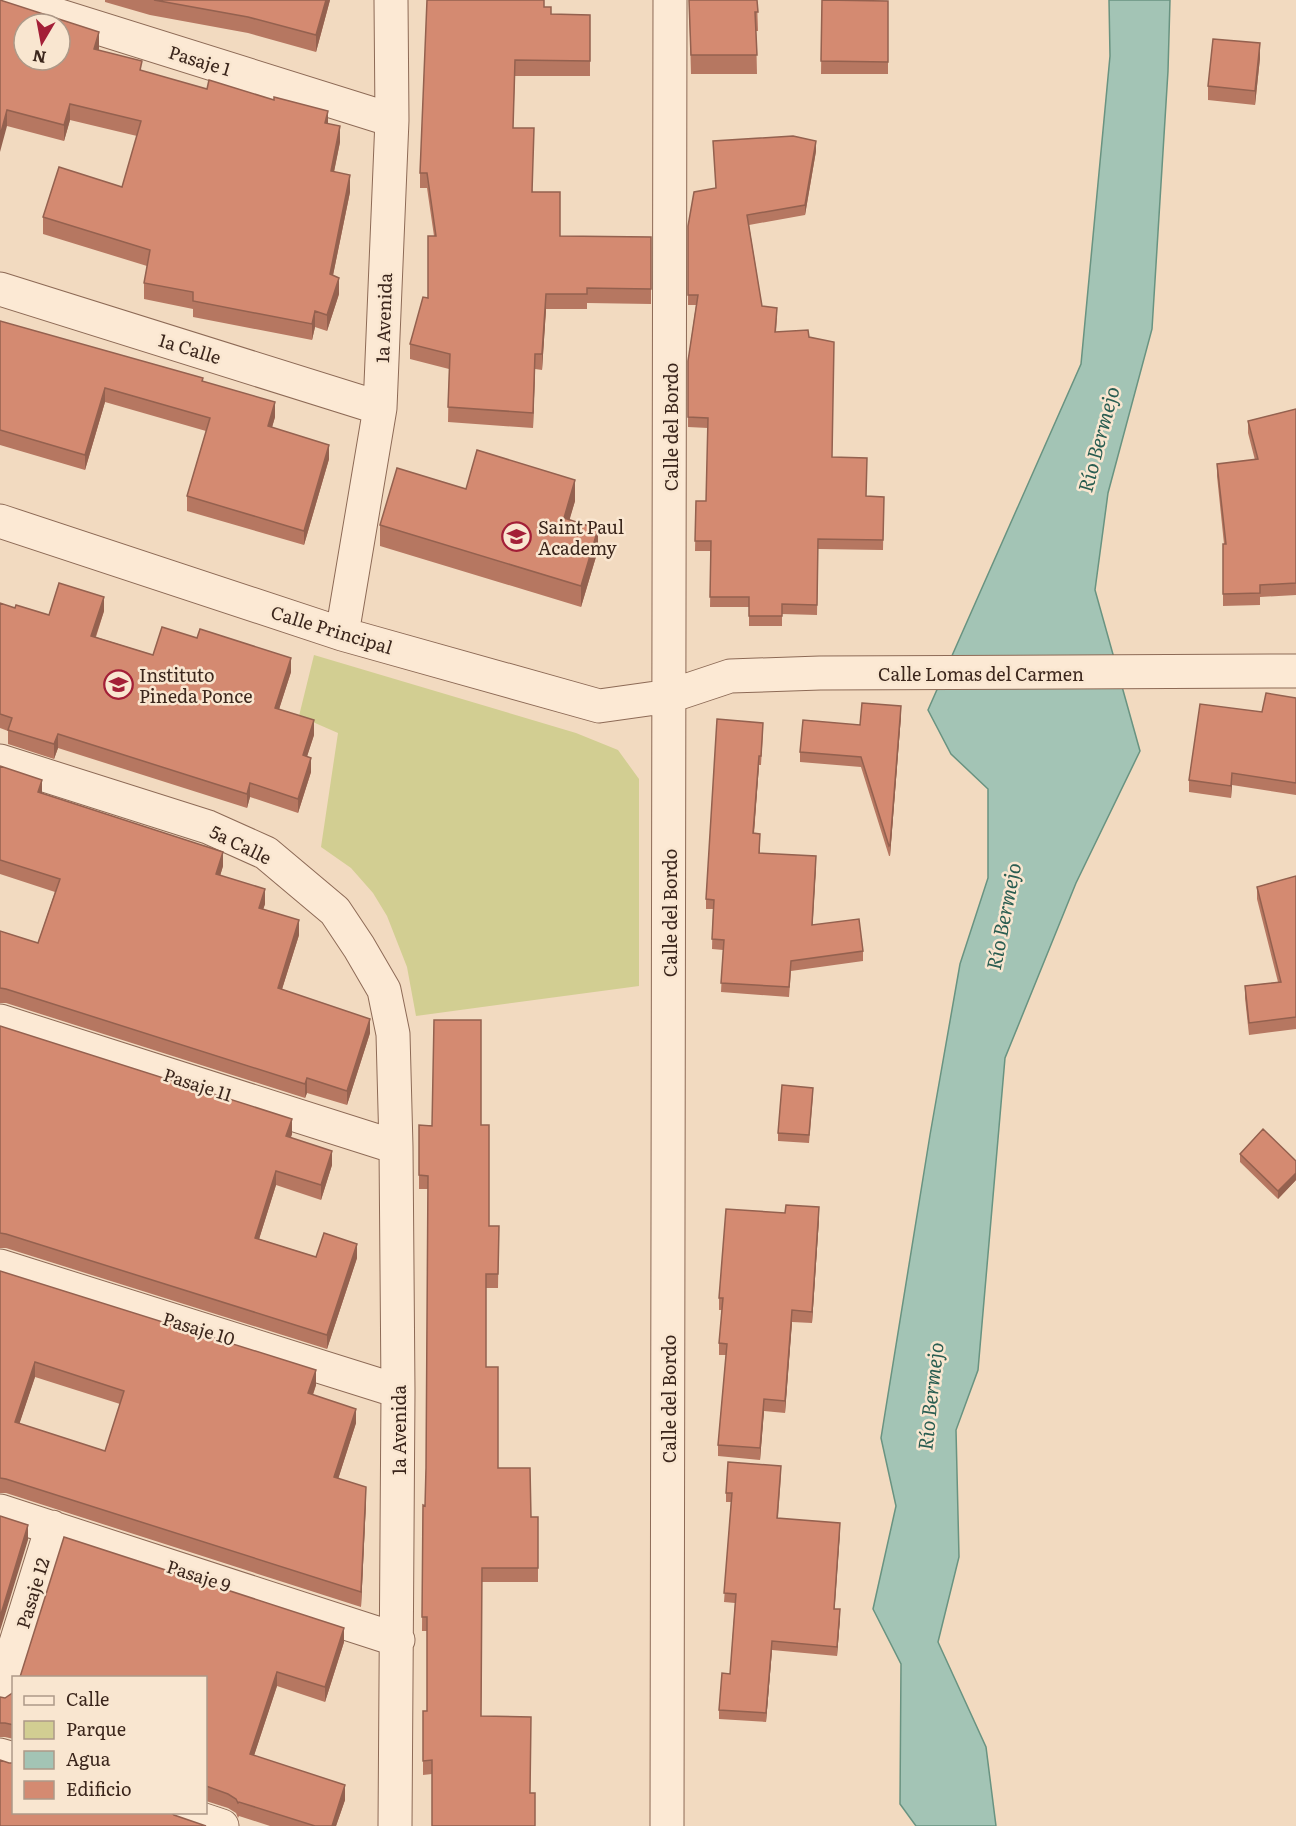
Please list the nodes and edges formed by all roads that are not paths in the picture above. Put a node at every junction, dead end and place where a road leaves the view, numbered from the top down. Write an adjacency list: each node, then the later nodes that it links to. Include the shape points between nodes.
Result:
1 (9, 0): 4 (street, Pasaje 1)
2 (392, 0): 4 (street, 1a Avenida)
3 (670, 0): 10 (street, Calle del Bordo)
4 (392, 120): 6 (street, 1a Avenida)
5 (0, 289): 6 (street, 1a Calle)
6 (380, 408): 8 (street, 1a Avenida)
7 (0, 521): 8 (street, Calle Principal)
8 (342, 634): 10 (street, Calle Principal, via 599,706)
9 (1296, 671): 10 (street, Calle Lomas del Carmen, via 730,676)
10 (670, 696): 24 (street, Calle del Bordo)
11 (0, 761): 13 (street, 5a Calle, via 208,827 266,853 335,912 384,990)
12 (0, 1021): 14 (street, Pasaje 11)
13 (393, 1034): 14 (street, 1a Avenida)
14 (396, 1147): 16 (street, 1a Avenida)
15 (0, 1266): 16 (street, Pasaje 10)
16 (398, 1391): 19 (street, 1a Avenida)
17 (0, 1511): 18 (street, Pasaje 9)
18 (52, 1527): 19 (street, Pasaje 9); 20 (street, Pasaje 12)
19 (398, 1640): 23 (street, 1a Avenida)
20 (0, 1694)
21 (186, 1814): 22 (street)
22 (222, 1826)
23 (395, 1826)
24 (667, 1826)

